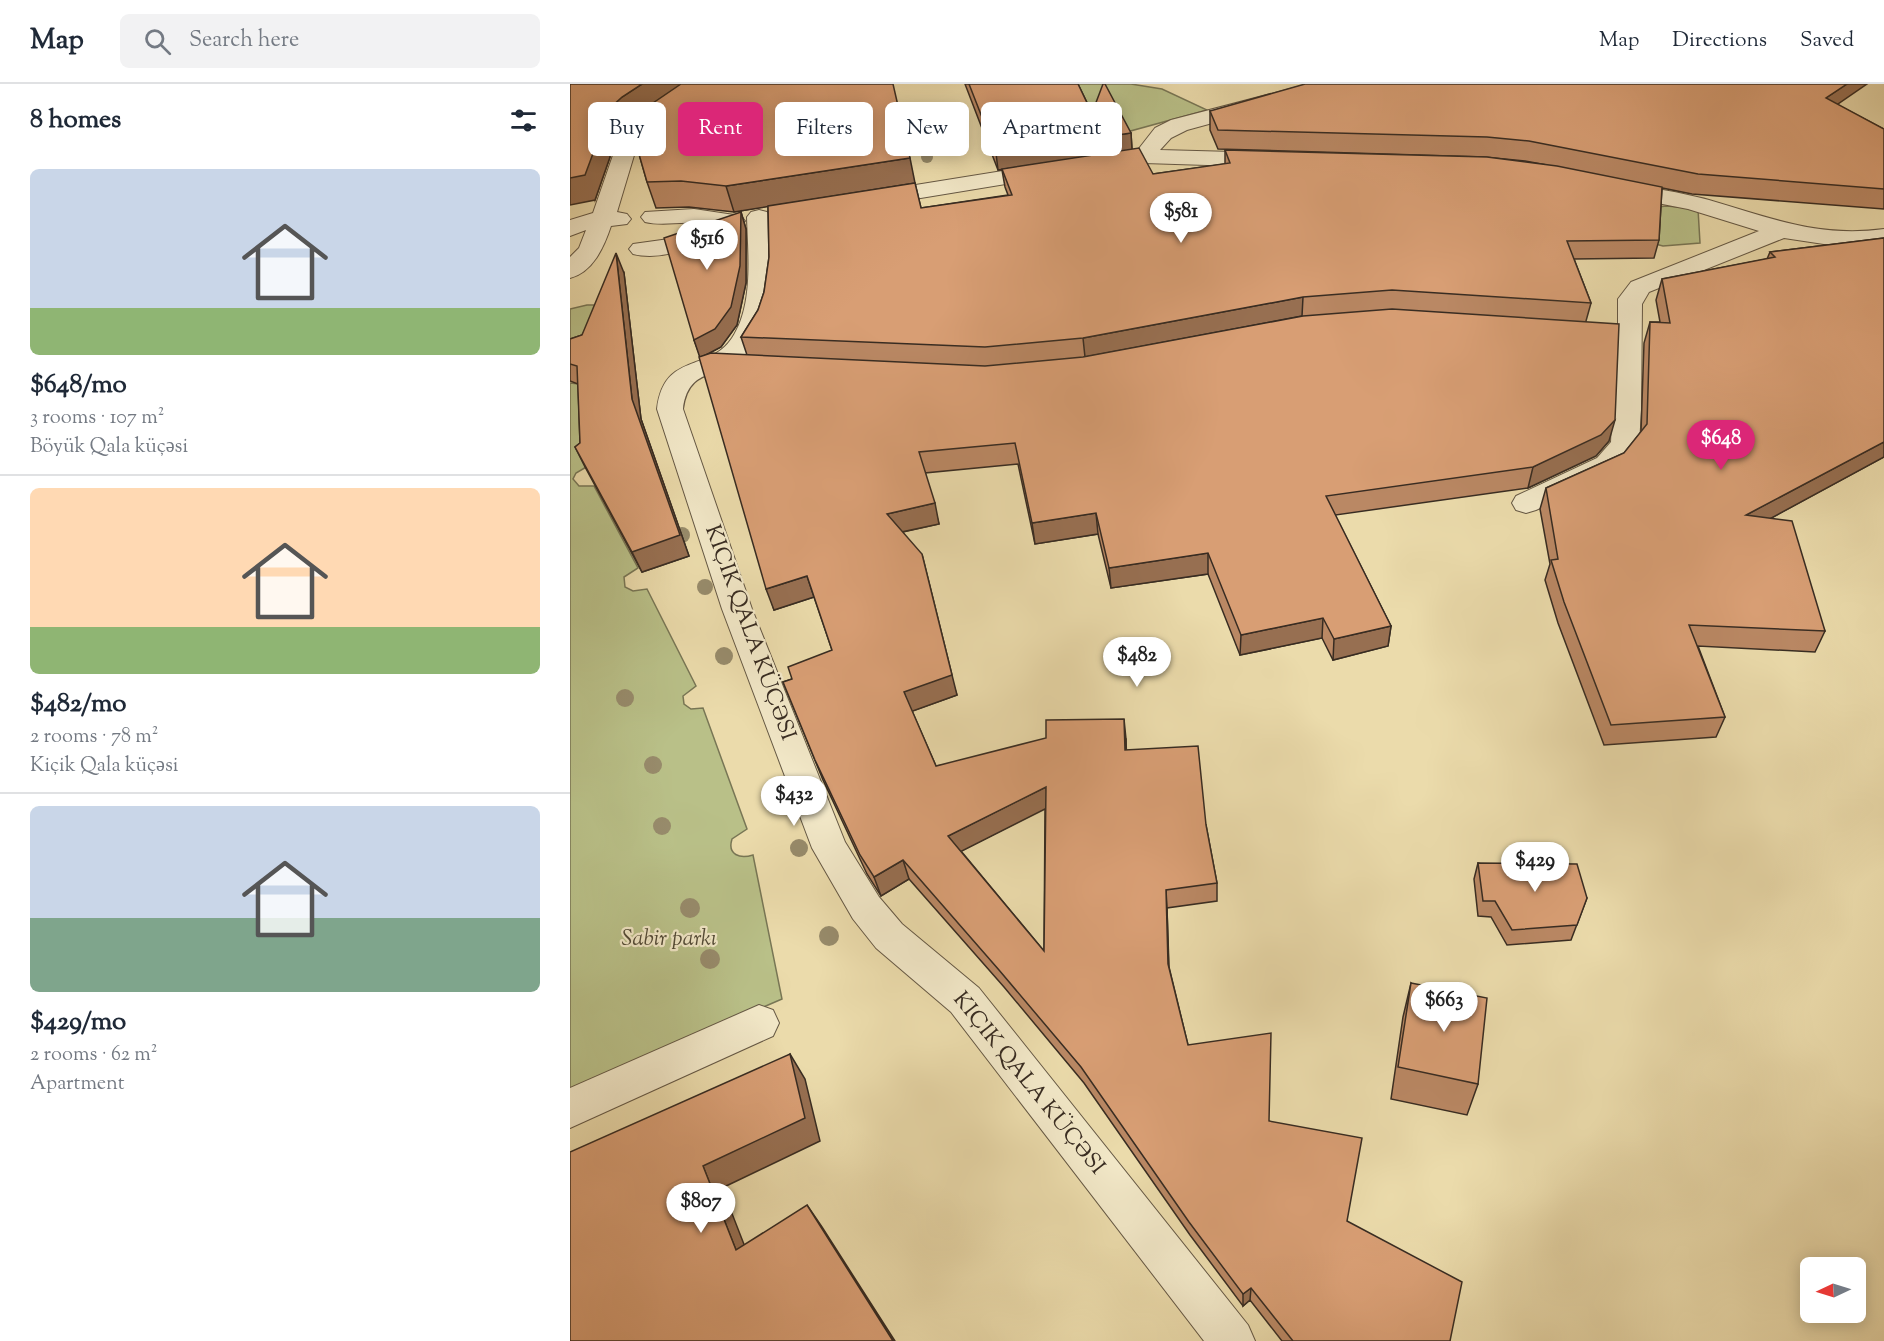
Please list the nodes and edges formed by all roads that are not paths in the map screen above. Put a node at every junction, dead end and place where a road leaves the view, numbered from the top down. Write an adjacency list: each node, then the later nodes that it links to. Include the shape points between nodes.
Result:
1 (706, 84): 8 (street, via 628,140)
2 (1333, 84): 3 (street, via 1179,125 1163,133)
3 (1144, 156): 4 (street); 6 (street)
4 (1296, 160)
5 (1594, 184): 10 (street, via 1699,205)
6 (848, 203)
7 (758, 217): 8 (street); 12 (street, via 673,246); 16 (street, KIÇIK QALA KÜÇƏSI, via 758,297 742,344)
8 (603, 219): 9 (street); 12 (street)
9 (570, 229)
10 (1780, 231): 11 (street, via 1848,239); 15 (street, via 1640,287 1631,295)
11 (1884, 236)
12 (590, 251): 13 (street)
13 (570, 271)
14 (1551, 330): 15 (street)
15 (1629, 333): 18 (street, via 1625,444 1607,465)
16 (717, 361): 17 (street); 21 (street, KIÇIK QALA KÜÇƏSI, via 692,372 674,386 670,409 737,609 830,848 866,908 889,936 964,1000)
17 (750, 366)
18 (1526, 503)
19 (759, 1023): 20 (street)
20 (570, 1108)
21 (1232, 1341)

